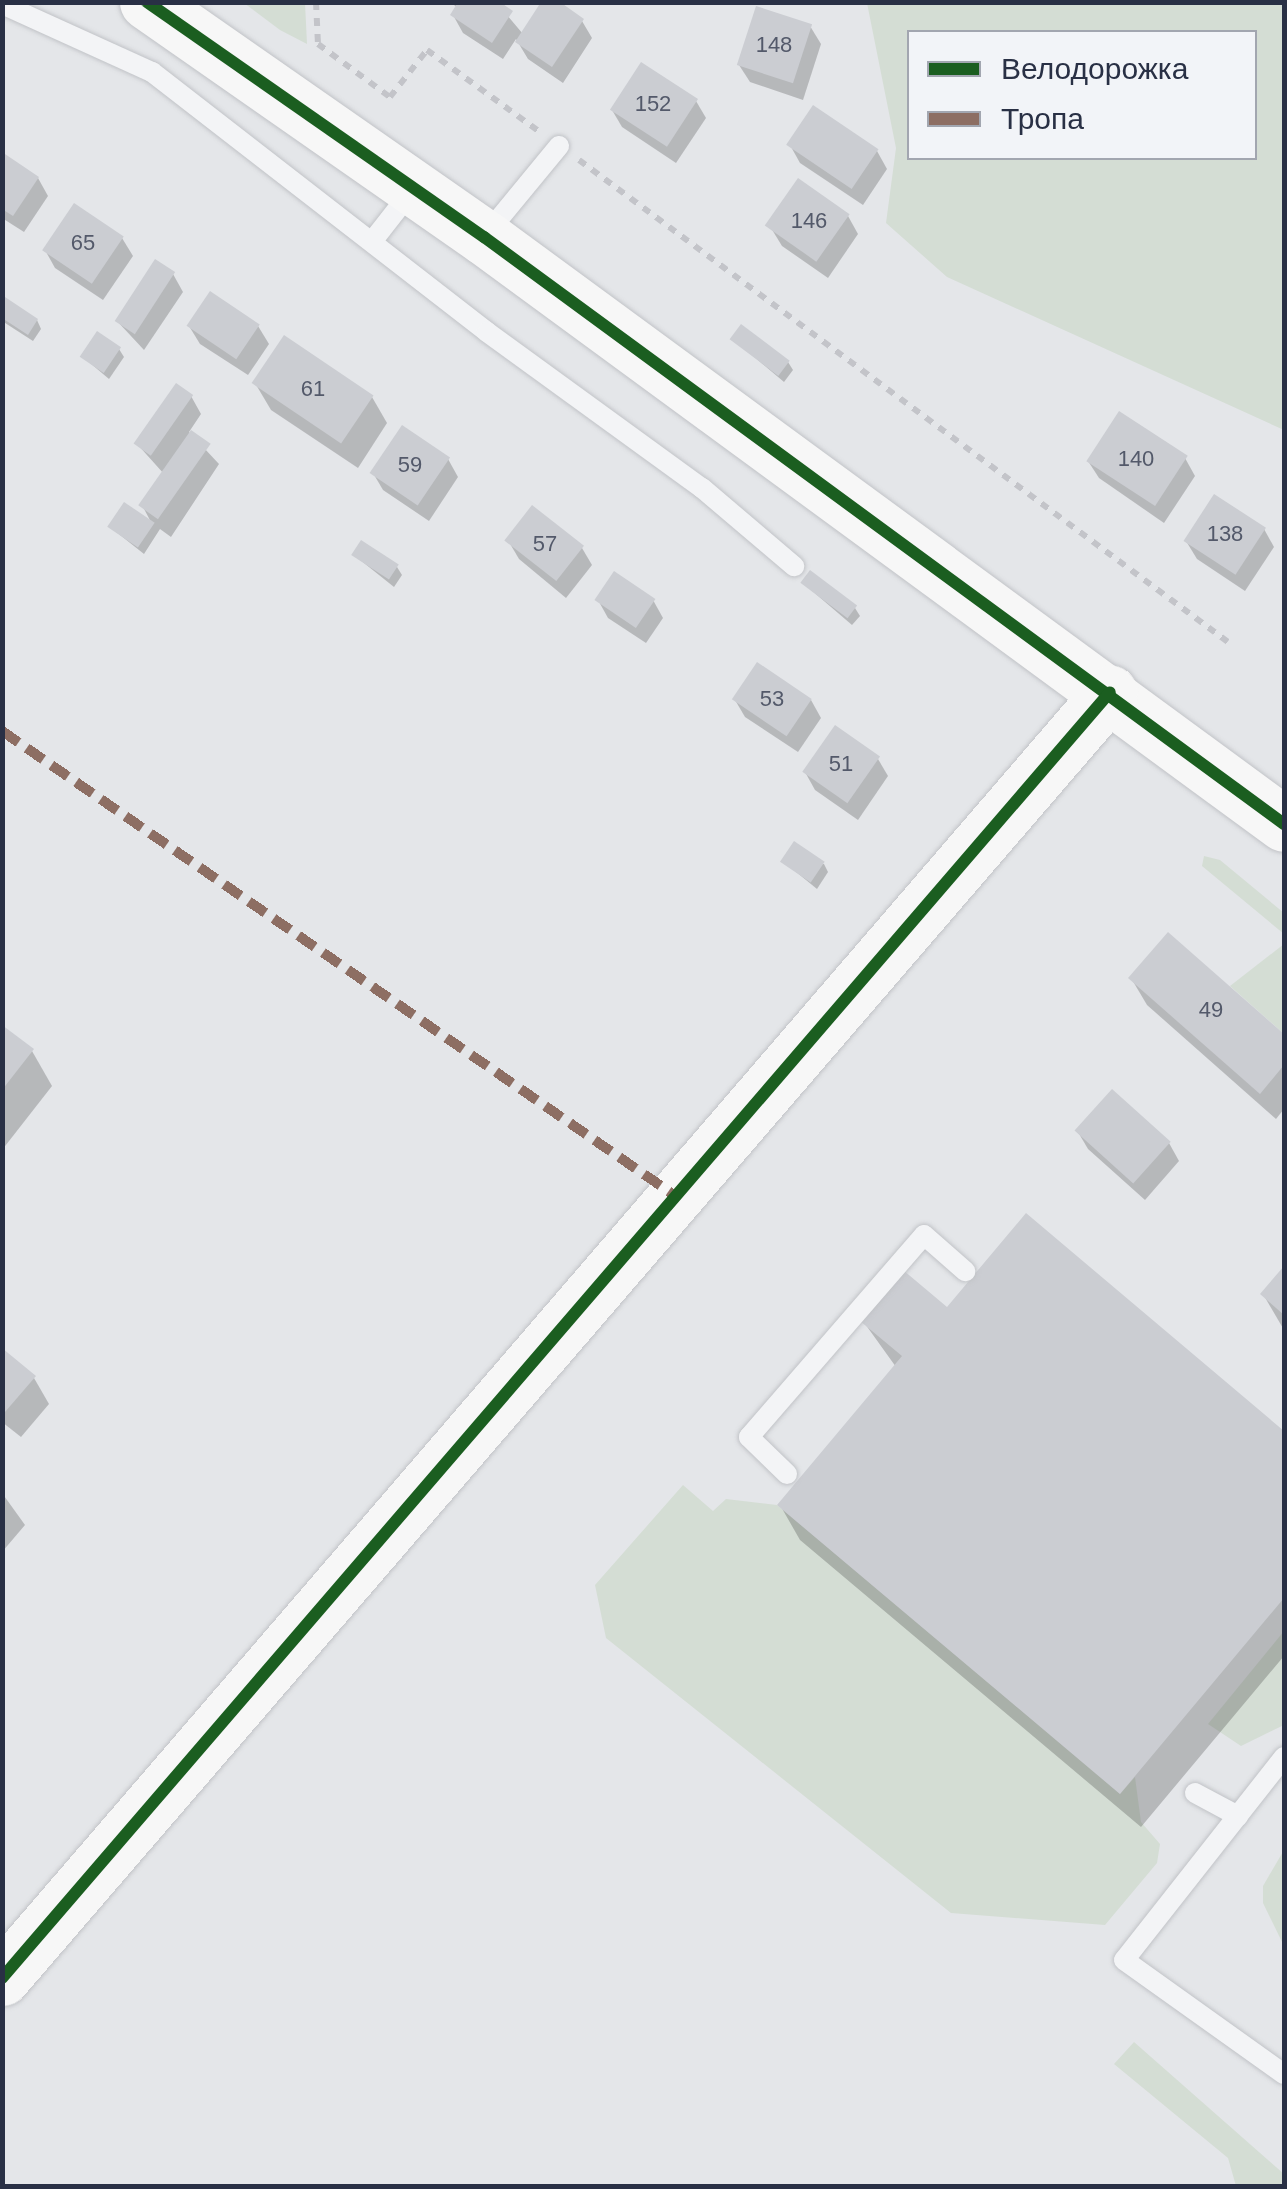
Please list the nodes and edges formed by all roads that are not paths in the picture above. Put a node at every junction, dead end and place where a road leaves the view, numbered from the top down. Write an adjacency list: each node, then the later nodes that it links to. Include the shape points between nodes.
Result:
1 (148, 2): 5 (street)
2 (195, 2): 5 (street)
3 (211, 2): 5 (street)
4 (2, 4): 9 (lane, via 152,72)
5 (262, 77): 7 (street)
6 (559, 146): 8 (lane)
7 (414, 187): 8 (street); 9 (lane)
8 (484, 237): 11 (street)
9 (374, 238): 10 (lane)
10 (794, 566)
11 (1110, 692): 12 (street); 18 (street)
12 (1284, 824)
13 (965, 1271): 14 (lane, via 924,1236 749,1437)
14 (787, 1474)
15 (1284, 1757): 17 (lane)
16 (1194, 1793): 17 (lane)
17 (1238, 1816): 19 (lane, via 1124,1960)
18 (2, 1978)
19 (1284, 2074)

